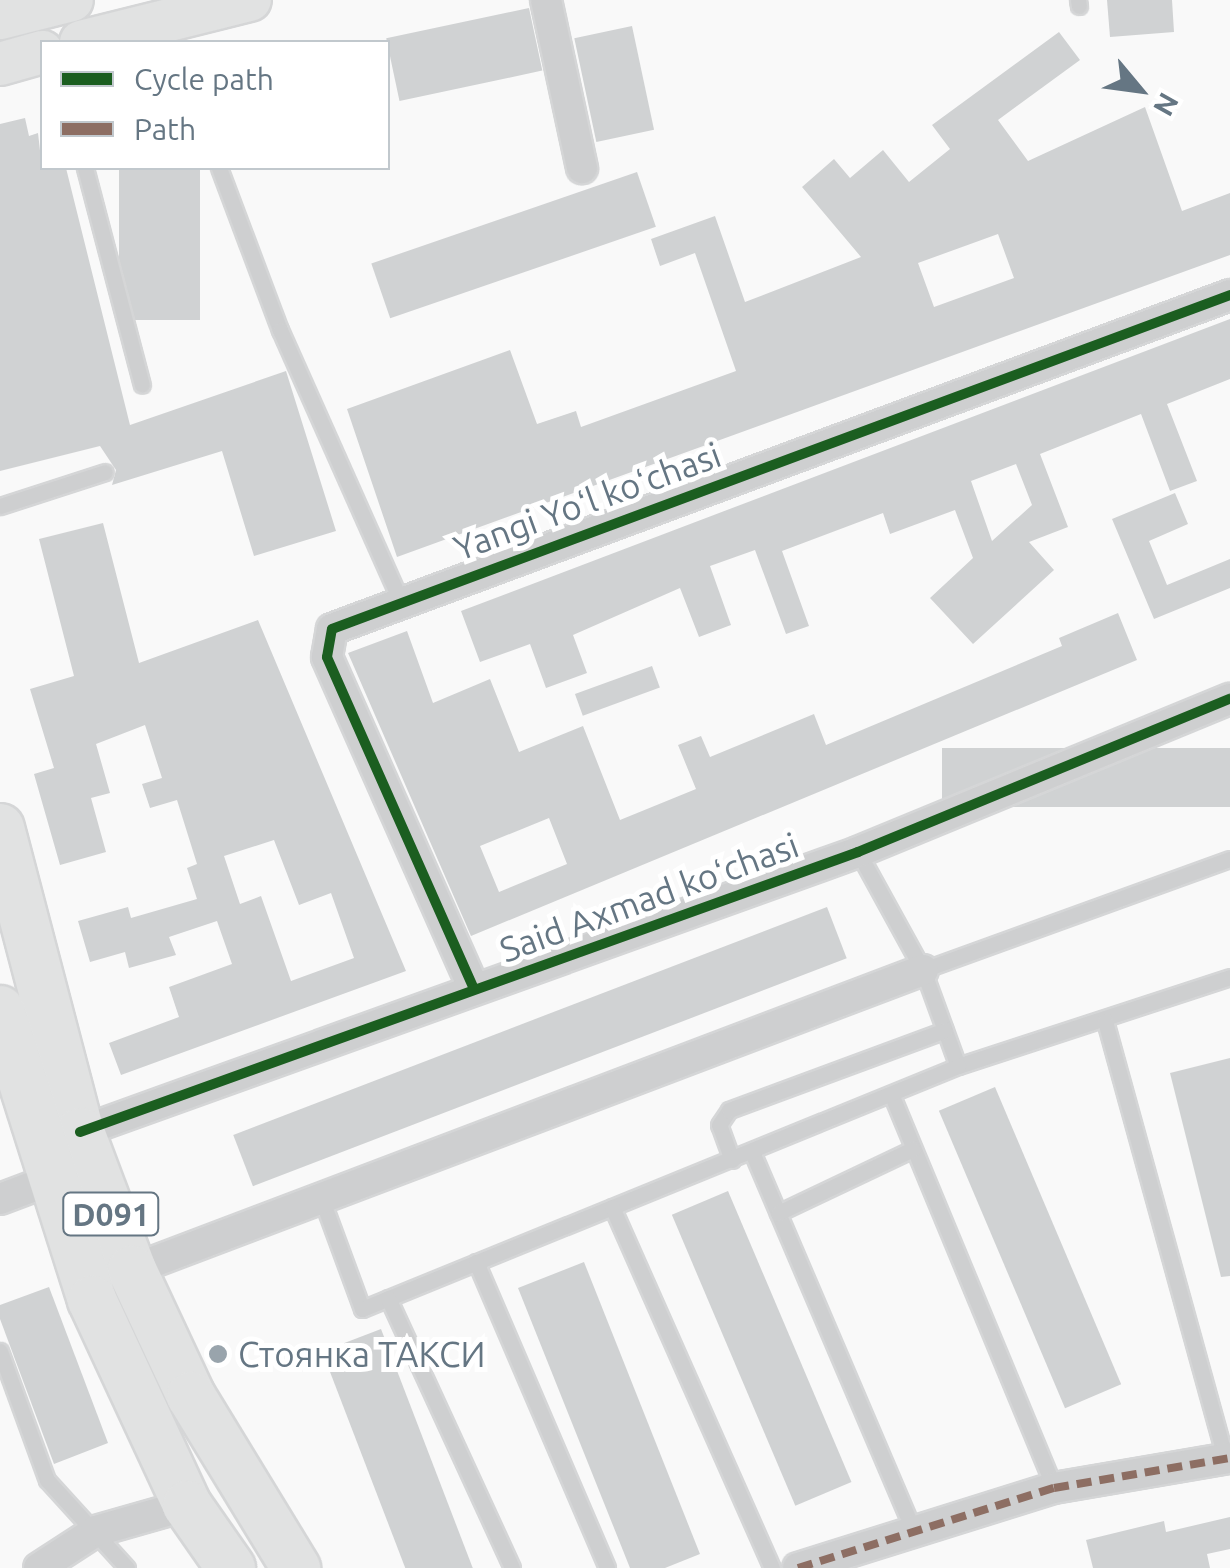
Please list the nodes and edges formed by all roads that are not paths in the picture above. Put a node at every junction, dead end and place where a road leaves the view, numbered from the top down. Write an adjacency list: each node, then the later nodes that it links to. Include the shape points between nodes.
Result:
1 (72, 0): 4 (main road)
2 (250, 0): 5 (main road)
3 (546, 0): 9 (street)
4 (0, 18)
5 (184, 30): 6 (main road)
6 (99, 40)
7 (40, 53): 8 (main road)
8 (0, 64)
9 (582, 168)
10 (87, 170): 13 (lane)
11 (221, 170): 16 (lane, via 280,330)
12 (1230, 295): 16 (street, Yangi Yoʻl koʻchasi)
13 (142, 385)
14 (105, 472): 15 (lane)
15 (0, 506)
16 (400, 598): 23 (street, Yangi Yoʻl koʻchasi, via 332,629 326,657)
17 (1230, 700): 19 (street, Said Axmad koʻchasi)
18 (0, 828): 29 (highway, D091)
19 (858, 852): 21 (lane); 23 (street, Said Axmad koʻchasi)
20 (1230, 859): 21 (lane)
21 (923, 970): 26 (lane); 35 (street)
22 (1230, 977): 25 (lane)
23 (474, 989): 29 (street, Said Axmad koʻchasi)
24 (0, 1010): 33 (highway, D091)
25 (1105, 1021): 27 (lane); 42 (lane)
26 (944, 1030): 27 (lane); 32 (lane, via 729,1110 718,1125)
27 (958, 1066): 28 (lane)
28 (892, 1096): 30 (lane); 31 (lane)
29 (80, 1132): 39 (highway, D091)
30 (914, 1149): 37 (lane); 43 (lane)
31 (752, 1152): 32 (lane); 37 (lane)
32 (732, 1160): 36 (lane)
33 (48, 1181): 34 (street); 44 (highway, D091, via 92,1300)
34 (0, 1199)
35 (322, 1200): 39 (street); 40 (lane, via 362,1309)
36 (612, 1207): 38 (lane); 53 (lane)
37 (778, 1214): 45 (lane)
38 (476, 1262): 40 (lane); 52 (lane)
39 (132, 1270): 50 (highway, D091, via 191,1396)
40 (388, 1298): 51 (lane)
41 (0, 1351): 46 (lane, via 46,1480)
42 (1228, 1458): 43 (street)
43 (1054, 1488): 45 (street)
44 (186, 1505): 46 (street); 49 (highway, D091)
45 (912, 1527): 54 (street)
46 (96, 1531): 47 (street); 48 (lane)
47 (38, 1568)
48 (127, 1568)
49 (231, 1568)
50 (296, 1568)
51 (512, 1568)
52 (606, 1568)
53 (772, 1568)
54 (798, 1568)

